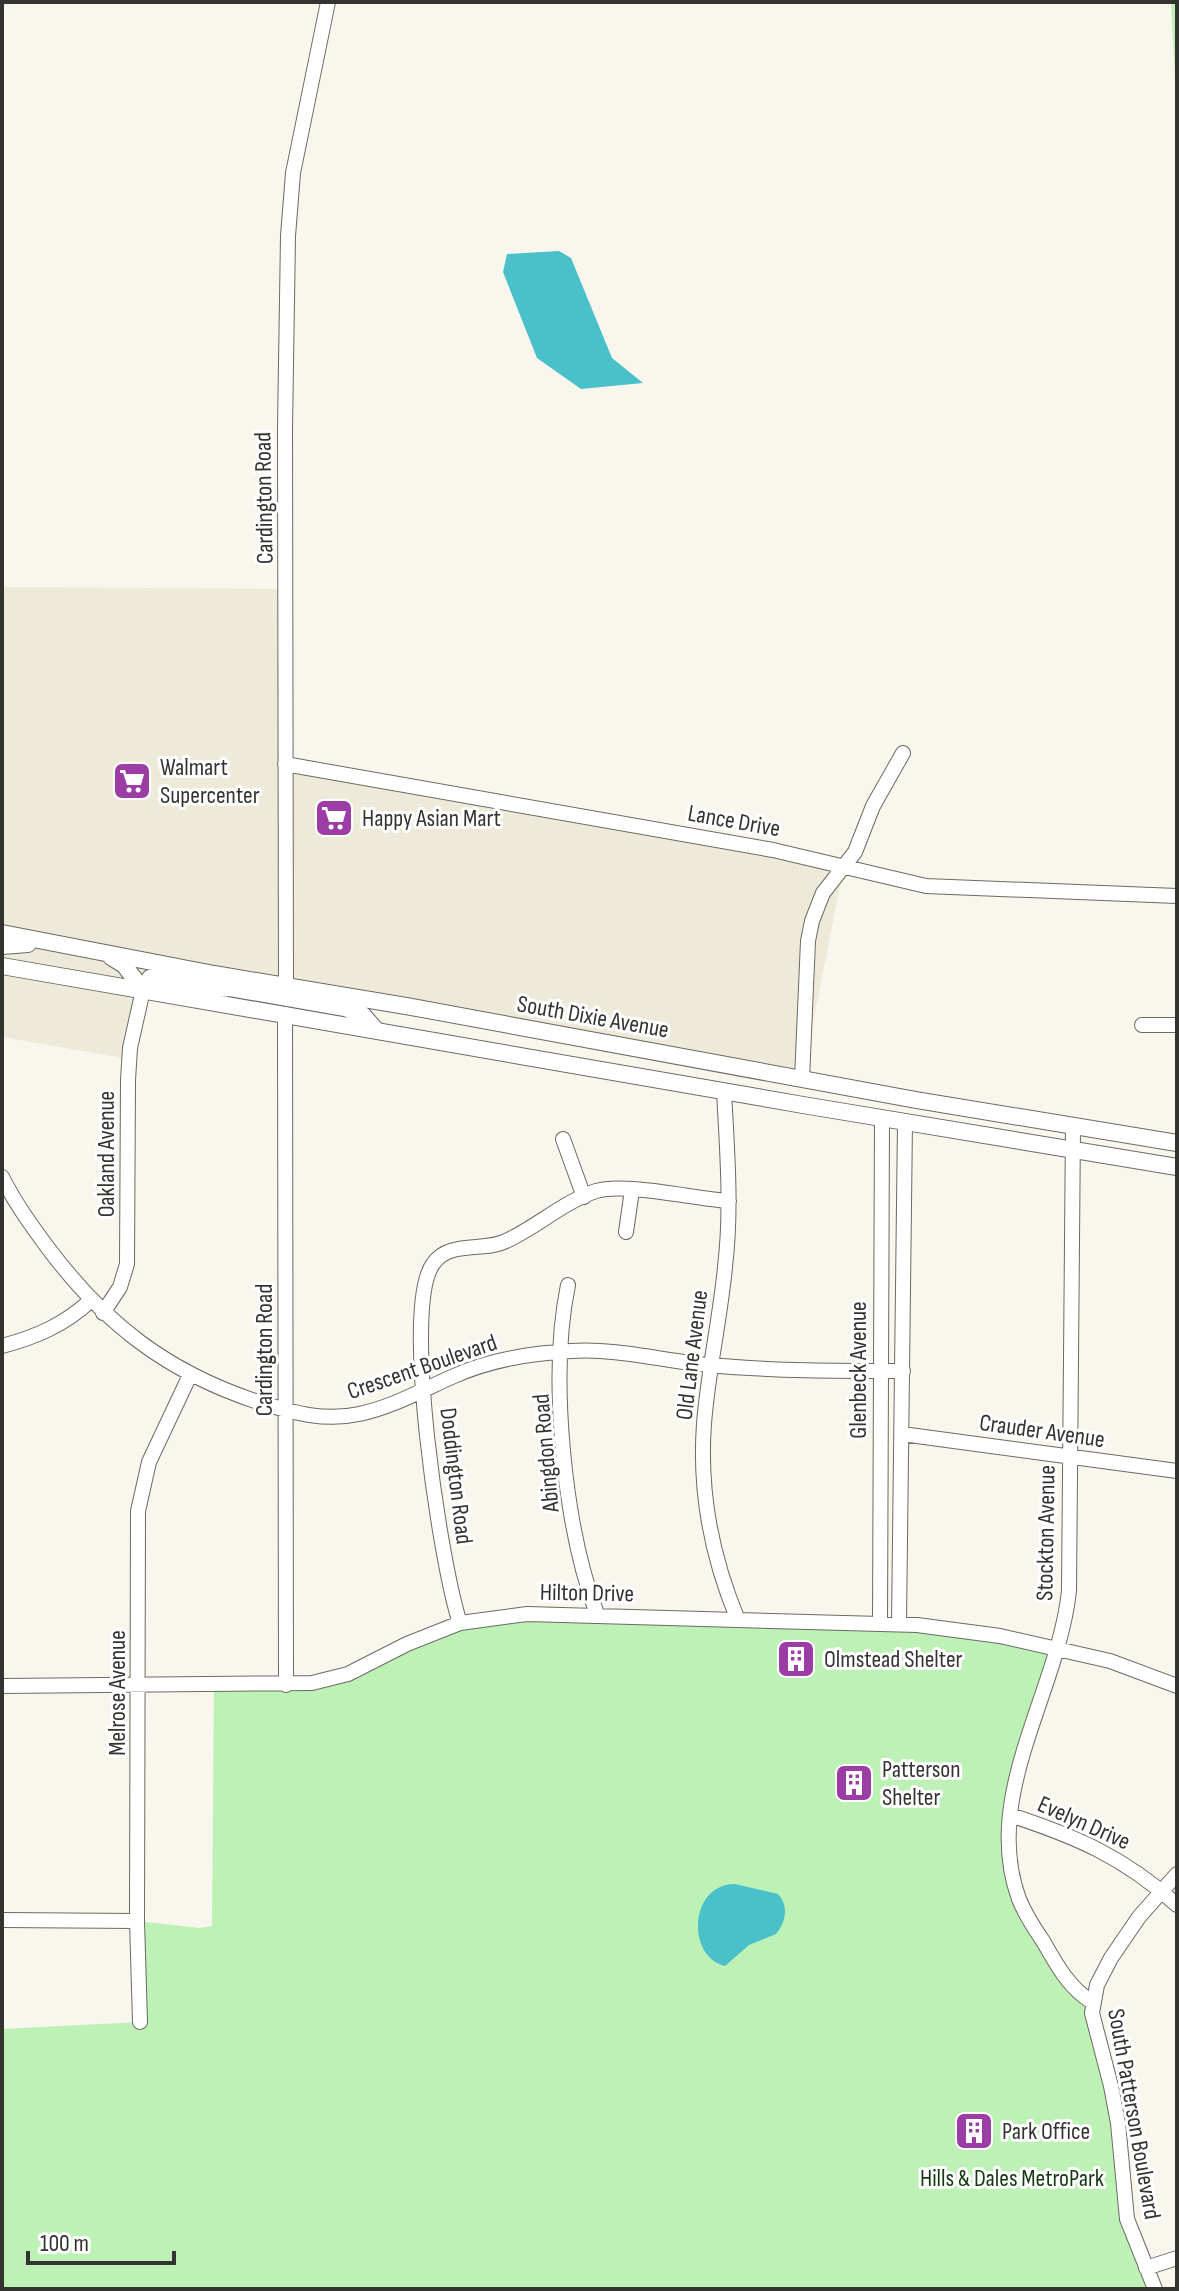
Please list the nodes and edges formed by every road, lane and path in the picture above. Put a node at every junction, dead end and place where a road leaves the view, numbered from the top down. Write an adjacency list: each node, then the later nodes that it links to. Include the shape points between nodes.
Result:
1 (328, 2): 3 (street, Cardington Road, via 293,173 288,236)
2 (903, 753): 4 (street)
3 (285, 764): 4 (street, Lance Drive); 13 (street, Cardington Road)
4 (844, 866): 5 (street, Lance Drive, via 950,888); 16 (street, via 823,893 808,941)
5 (1177, 896)
6 (2, 933): 7 (main road, South Dixie Avenue)
7 (50, 942): 8 (main road); 9 (main road, South Dixie Avenue)
8 (2, 946)
9 (107, 954): 11 (main road, South Dixie Avenue); 12 (main road, via 124,965)
10 (2, 966): 12 (main road, South Dixie Avenue)
11 (214, 974): 12 (main road, via 186,982 150,978); 13 (main road, South Dixie Avenue)
12 (143, 990): 13 (main road, South Dixie Avenue, via 186,997); 32 (street, Oakland Avenue, via 128,1080 127,1264)
13 (286, 999): 16 (main road, South Dixie Avenue); 17 (main road, South Dixie Avenue, via 376,1030); 40 (street, Cardington Road)
14 (1142, 1025): 15 (street)
15 (1177, 1025)
16 (802, 1079): 20 (main road, South Dixie Avenue)
17 (724, 1091): 18 (main road, South Dixie Avenue); 28 (street, Old Lane Avenue)
18 (882, 1118): 19 (main road, South Dixie Avenue); 36 (street, Glenbeck Avenue)
19 (905, 1122): 23 (main road, South Dixie Avenue); 37 (street, Glenbeck Avenue)
20 (1073, 1126): 22 (main road, South Dixie Avenue); 23 (street, Stockton Avenue)
21 (563, 1139): 27 (street)
22 (1177, 1143)
23 (1073, 1150): 24 (main road, South Dixie Avenue); 42 (street, Stockton Avenue)
24 (1177, 1167)
25 (2, 1178): 31 (street, Crescent Boulevard, via 24,1217)
26 (632, 1190): 27 (street, Doddington Road, via 599,1190); 28 (street, Doddington Road); 29 (street)
27 (584, 1197): 39 (street, Doddington Road, via 504,1242 452,1250 435,1260 422,1298)
28 (729, 1201): 35 (street, Old Lane Avenue)
29 (626, 1232)
30 (568, 1285): 34 (street, Abingdon Road)
31 (90, 1301): 32 (street, Crescent Boulevard); 33 (street, via 42,1333)
32 (103, 1313): 38 (street, Crescent Boulevard)
33 (2, 1346)
34 (561, 1352): 35 (street, Crescent Boulevard); 39 (street, Crescent Boulevard, via 480,1366); 44 (street, Abingdon Road, via 571,1508)
35 (711, 1365): 36 (street, Crescent Boulevard); 45 (street, Old Lane Avenue, via 704,1488 712,1540)
36 (880, 1371): 37 (street, Crescent Boulevard); 47 (street, Glenbeck Avenue)
37 (903, 1371): 41 (street, Glenbeck Avenue)
38 (190, 1375): 40 (street, Crescent Boulevard); 50 (street, Melrose Avenue, via 149,1462 140,1494)
39 (424, 1391): 40 (street, Crescent Boulevard, via 356,1415); 46 (street, Doddington Road, via 433,1488)
40 (286, 1411): 51 (street, Cardington Road)
41 (902, 1434): 42 (street, Crauder Avenue); 48 (street, Glenbeck Avenue)
42 (1070, 1457): 43 (street, Crauder Avenue); 49 (street, Stockton Avenue, via 1069,1591)
43 (1177, 1471)
44 (597, 1614): 45 (street, Hilton Drive); 46 (street, Hilton Drive, via 503,1615)
45 (738, 1620): 47 (street, Hilton Drive)
46 (460, 1623): 51 (street, Hilton Drive, via 348,1674)
47 (880, 1623): 48 (street, Hilton Drive)
48 (899, 1623): 49 (street, Hilton Drive, via 977,1632)
49 (1058, 1650): 53 (street, Hilton Drive, via 1110,1661); 54 (street, Stockton Avenue, via 1022,1757)
50 (139, 1685): 51 (street, Hilton Drive); 52 (street, Hilton Drive); 59 (street, Melrose Avenue)
51 (286, 1685)
52 (2, 1686)
53 (1177, 1686)
54 (1010, 1815): 56 (street, Evelyn Drive, via 1095,1846); 60 (street, Stockton Avenue, via 1011,1867 1026,1913 1071,1984)
55 (1177, 1874): 56 (street, South Patterson Boulevard)
56 (1162, 1891): 57 (street, Evelyn Drive); 60 (street, South Patterson Boulevard, via 1117,1949)
57 (1177, 1905)
58 (2, 1920): 59 (street)
59 (137, 1921): 61 (street, Melrose Avenue)
60 (1092, 2002): 63 (street, South Patterson Boulevard, via 1118,2123 1127,2219)
61 (140, 2022)
62 (1177, 2258): 63 (street)
63 (1146, 2268): 64 (street, South Patterson Boulevard)
64 (1155, 2289)

